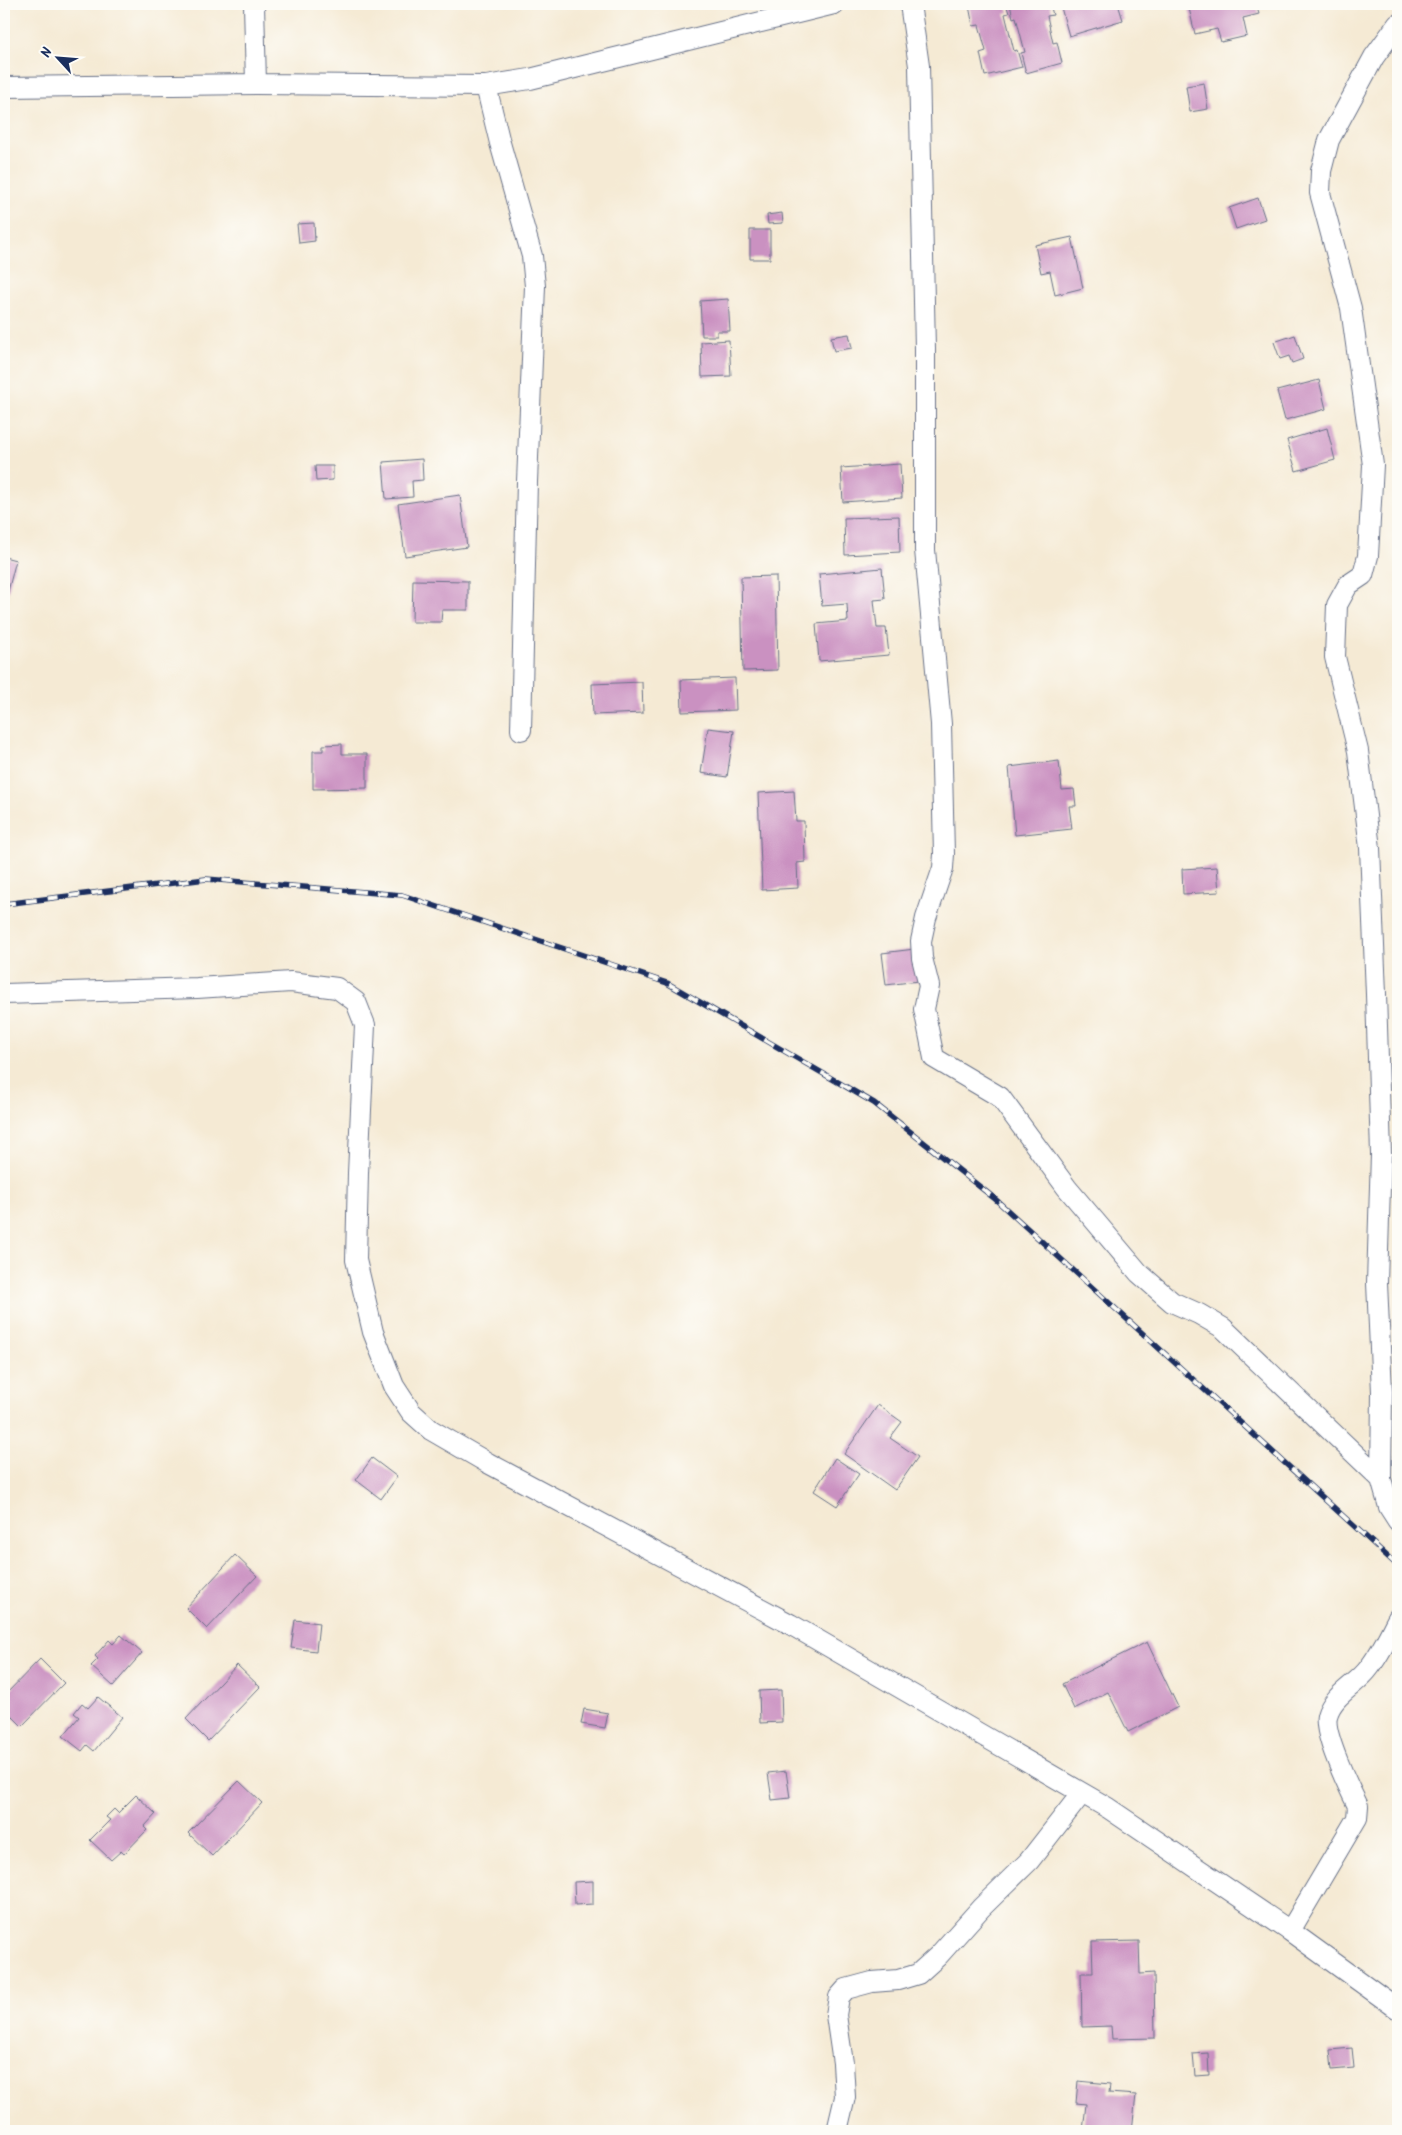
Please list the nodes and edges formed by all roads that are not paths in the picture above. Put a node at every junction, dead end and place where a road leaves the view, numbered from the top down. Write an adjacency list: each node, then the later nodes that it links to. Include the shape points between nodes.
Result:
1 (254, 4): 5 (street)
2 (834, 4): 6 (street, via 530,79)
3 (910, 4): 10 (street, via 919,66 925,330 925,550 941,724 944,845 943,868 926,918 922,941 922,958 929,986 924,1009 934,1058 1000,1098 1067,1188 1139,1273 1172,1302 1223,1328)
4 (1396, 33): 10 (street, via 1374,57 1328,140 1320,193 1351,308 1374,465 1368,556 1363,575 1348,585 1337,605 1335,657 1358,751 1370,848 1381,1154 1377,1283 1382,1392)
5 (256, 84): 6 (street); 7 (street)
6 (486, 86): 8 (street, via 532,256 535,286)
7 (4, 87)
8 (521, 730)
9 (4, 994): 13 (street, via 291,982 337,988 350,997 356,1002 365,1025 356,1260 373,1332 394,1386 411,1412 431,1430 488,1463 790,1624)
10 (1381, 1478): 11 (street, via 1389,1507)
11 (1398, 1521)
12 (1398, 1618): 14 (street, via 1369,1669 1335,1699 1327,1717 1328,1733 1358,1806 1357,1818)
13 (1082, 1793): 14 (street); 16 (street, via 1029,1861 918,1974 846,1989 839,1997 836,2014 844,2096)
14 (1290, 1931): 15 (street)
15 (1398, 2009)
16 (837, 2131)

